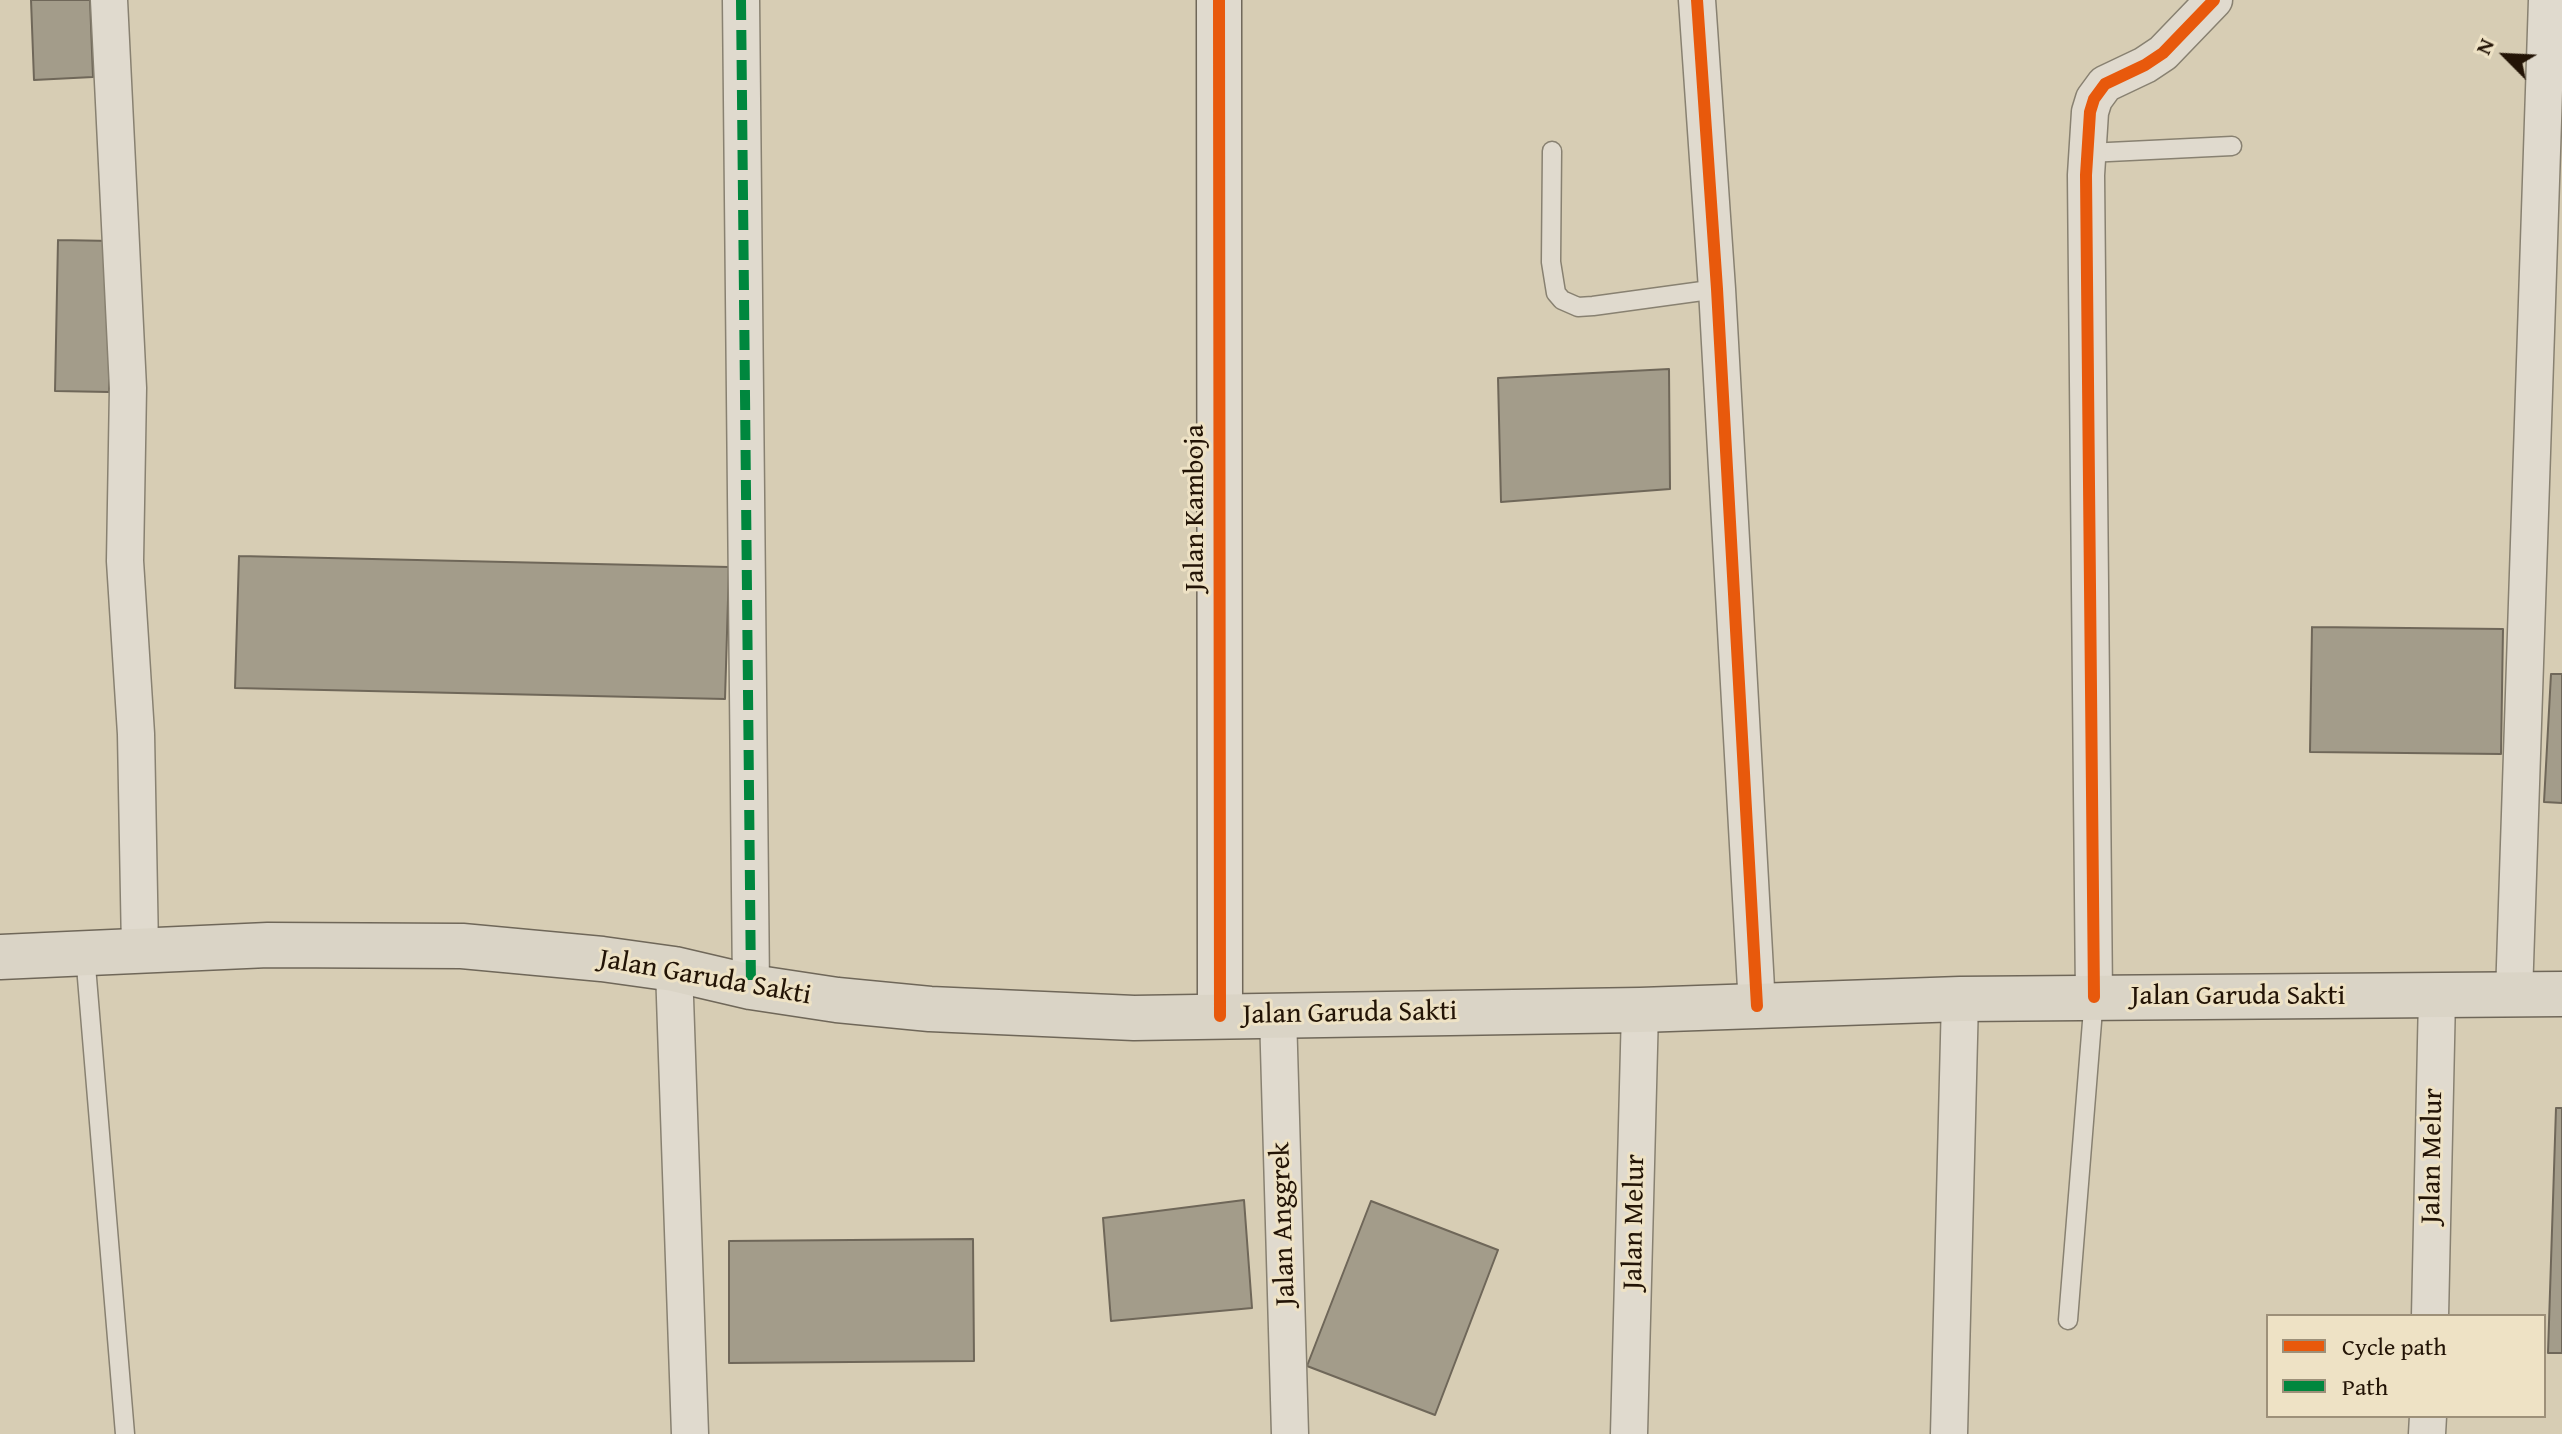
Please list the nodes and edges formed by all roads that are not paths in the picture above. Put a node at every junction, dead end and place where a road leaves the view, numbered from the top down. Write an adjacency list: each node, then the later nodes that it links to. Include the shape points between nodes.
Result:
1 (109, 0): 11 (street, via 128,388 125,561 136,734)
2 (741, 0): 15 (street)
3 (1219, 0): 24 (street, Jalan Kamboja)
4 (1697, 0): 10 (street)
5 (2214, 0): 9 (street, via 2163,53 2105,84 2090,112)
6 (2547, 0): 17 (street)
7 (2232, 146): 9 (lane)
8 (1552, 151): 10 (lane, via 1551,262 1562,300 1593,306)
9 (2088, 153): 18 (street)
10 (1717, 289): 21 (street)
11 (140, 949): 12 (highway, Jalan Garuda Sakti); 14 (highway, Jalan Garuda Sakti, via 462,946)
12 (85, 954): 13 (highway, Jalan Garuda Sakti); 27 (lane)
13 (0, 957)
14 (674, 969): 15 (highway, Jalan Garuda Sakti); 28 (street)
15 (751, 987): 24 (highway, Jalan Garuda Sakti, via 930,1009 1134,1018)
16 (2562, 994): 17 (highway, Jalan Garuda Sakti)
17 (2514, 995): 19 (highway, Jalan Garuda Sakti)
18 (2094, 997): 19 (highway, Jalan Garuda Sakti); 20 (highway, Jalan Garuda Sakti); 26 (lane)
19 (2437, 997): 25 (street, Jalan Melur)
20 (1960, 999): 21 (highway, Jalan Garuda Sakti); 31 (street)
21 (1757, 1006): 22 (highway, Jalan Garuda Sakti)
22 (1640, 1010): 23 (highway, Jalan Garuda Sakti); 30 (street, Jalan Melur)
23 (1278, 1014): 24 (highway, Jalan Garuda Sakti); 29 (street, Jalan Anggrek)
24 (1220, 1016)
25 (2430, 1314)
26 (2068, 1320)
27 (125, 1434)
28 (690, 1434)
29 (1290, 1434)
30 (1629, 1434)
31 (1949, 1434)

